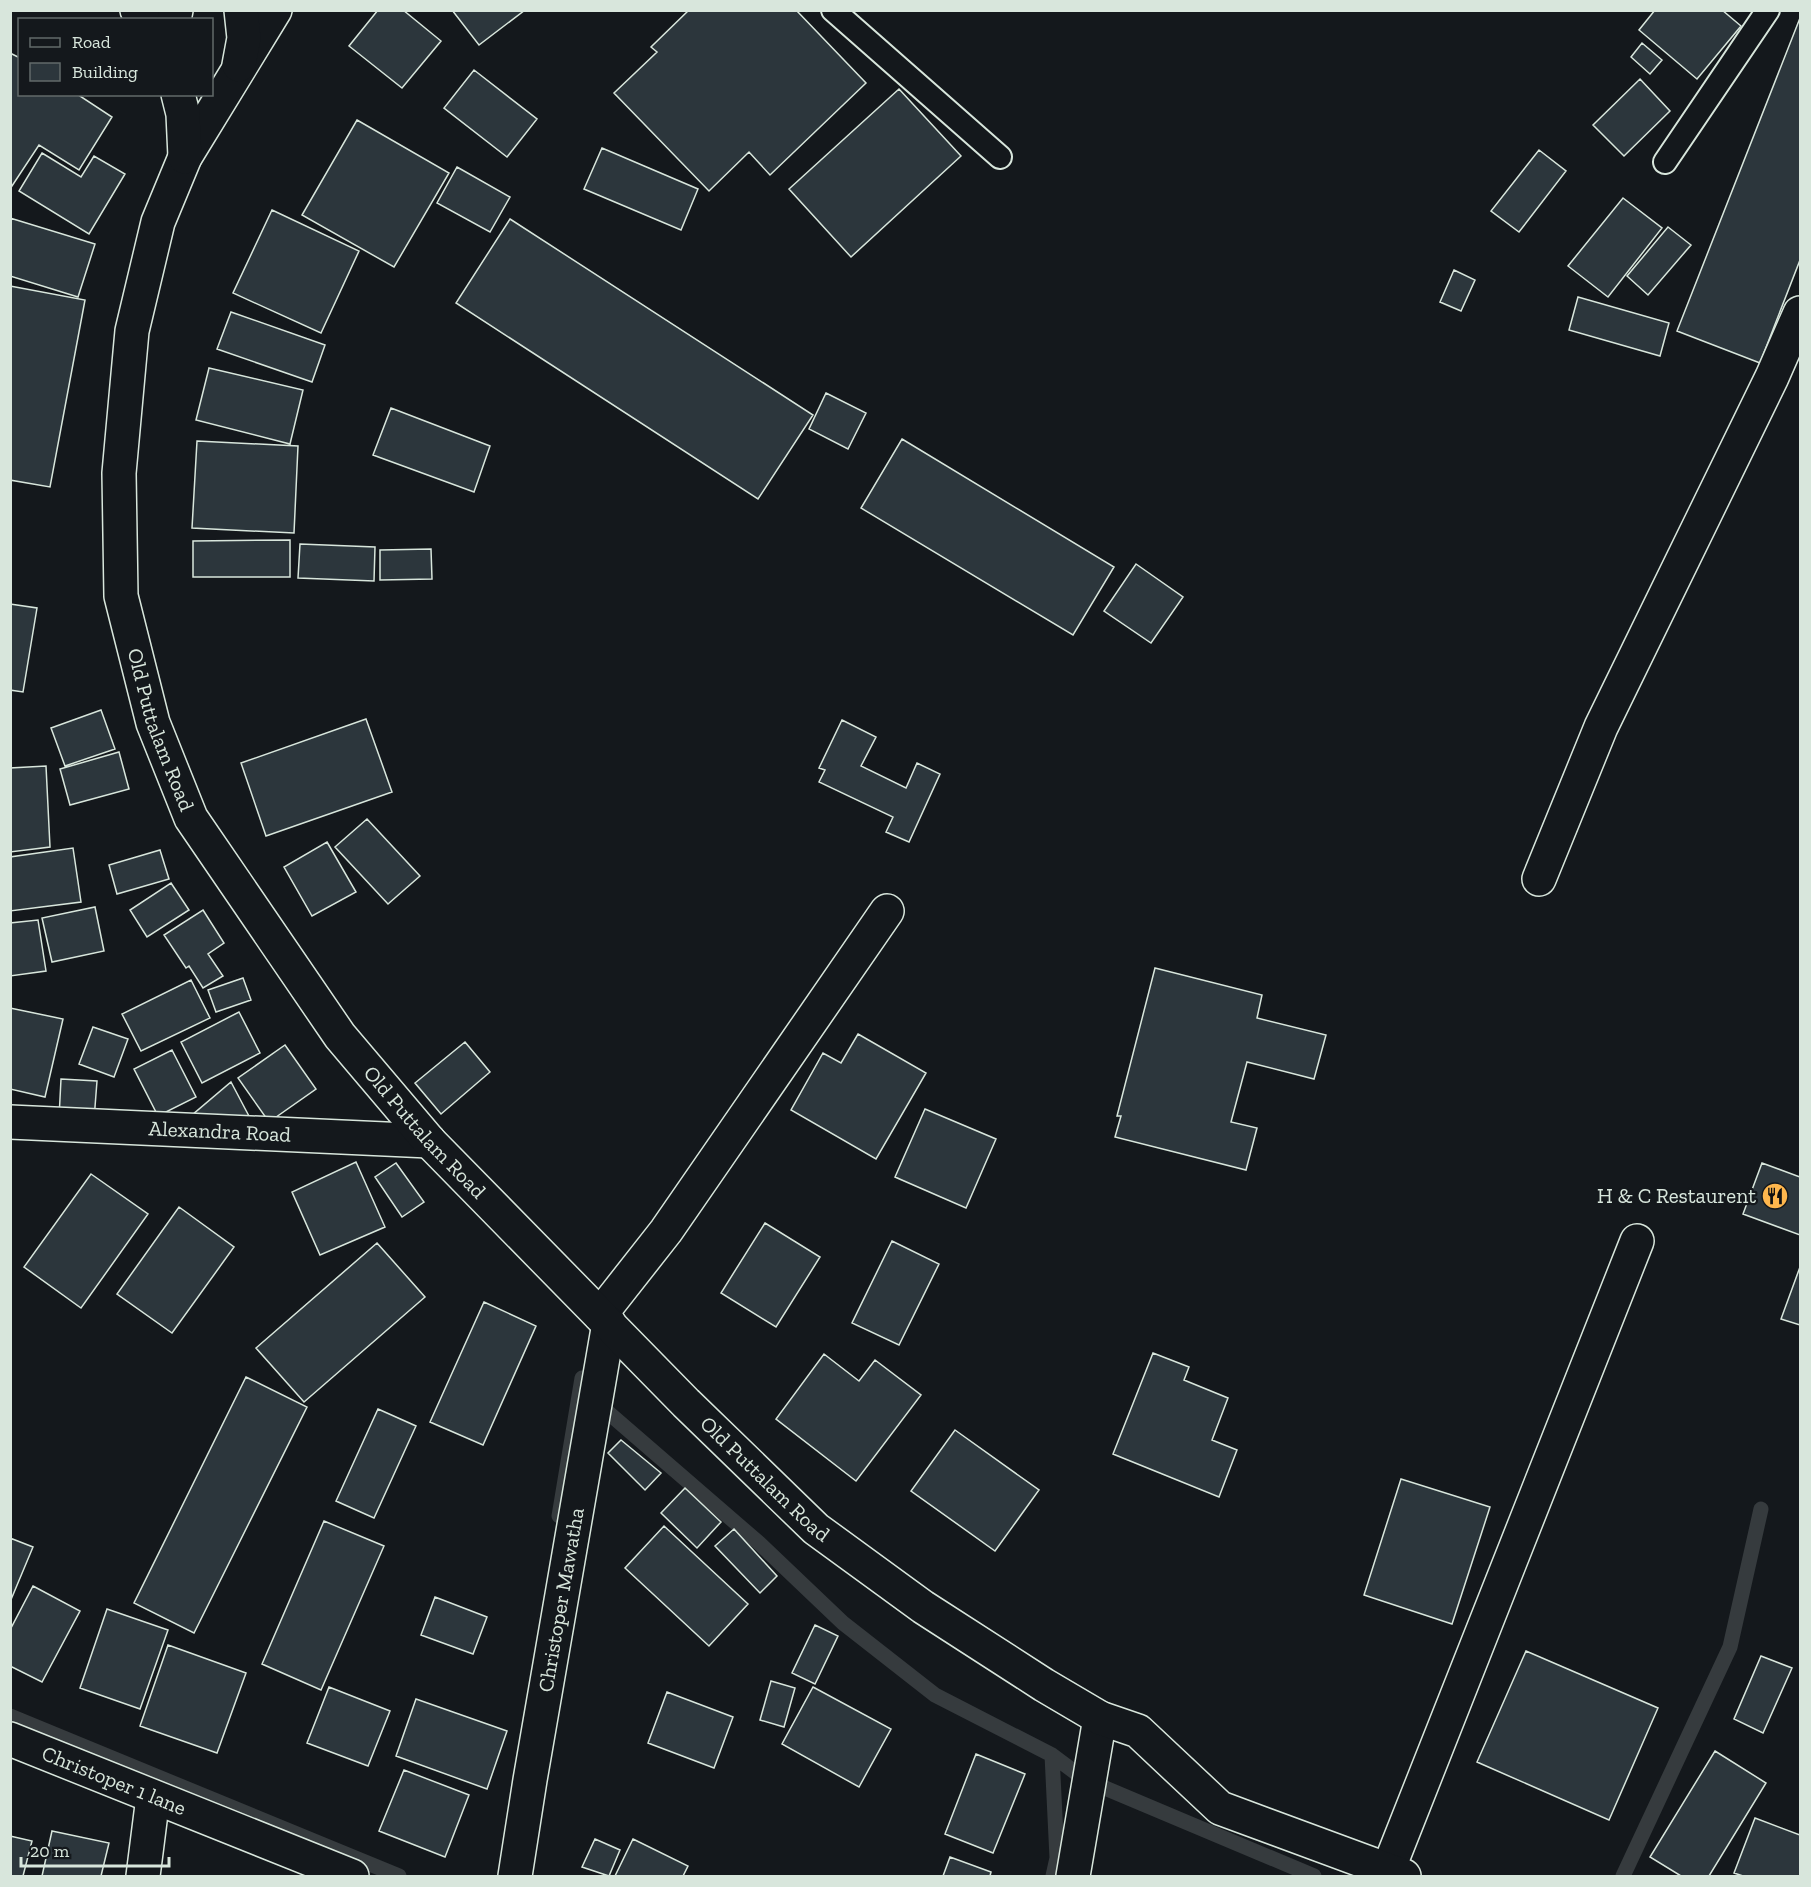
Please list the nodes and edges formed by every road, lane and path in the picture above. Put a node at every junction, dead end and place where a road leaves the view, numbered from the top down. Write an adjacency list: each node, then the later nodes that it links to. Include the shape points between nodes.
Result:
1 (242, 10): 5 (street, via 244,38)
2 (275, 10): 5 (street, Old Puttalam Road)
3 (833, 10): 8 (lane)
4 (1768, 10): 9 (lane)
5 (239, 70): 7 (street, Old Puttalam Road)
6 (178, 96): 7 (street)
7 (185, 157): 14 (street, Old Puttalam Road, via 158,222 132,331 119,473 121,596 153,723 191,818 340,1036)
8 (1000, 157)
9 (1665, 162)
10 (1800, 313): 11 (street, via 1601,727)
11 (1539, 879)
12 (887, 912): 16 (street)
13 (10, 1122): 14 (street, Alexandra Road)
14 (429, 1141): 16 (street, Old Puttalam Road)
15 (1637, 1241): 20 (street)
16 (604, 1319): 17 (street, Old Puttalam Road, via 816,1529 923,1607); 23 (street, Christoper Mawatha)
17 (1100, 1718): 20 (street, Old Puttalam Road, via 1138,1731 1220,1808); 24 (street)
18 (10, 1739): 19 (street, Christoper 1 lane)
19 (153, 1797): 21 (street); 22 (street, Christoper 1 lane)
20 (1396, 1873)
21 (143, 1876)
22 (352, 1876)
23 (515, 1876)
24 (1073, 1876)

